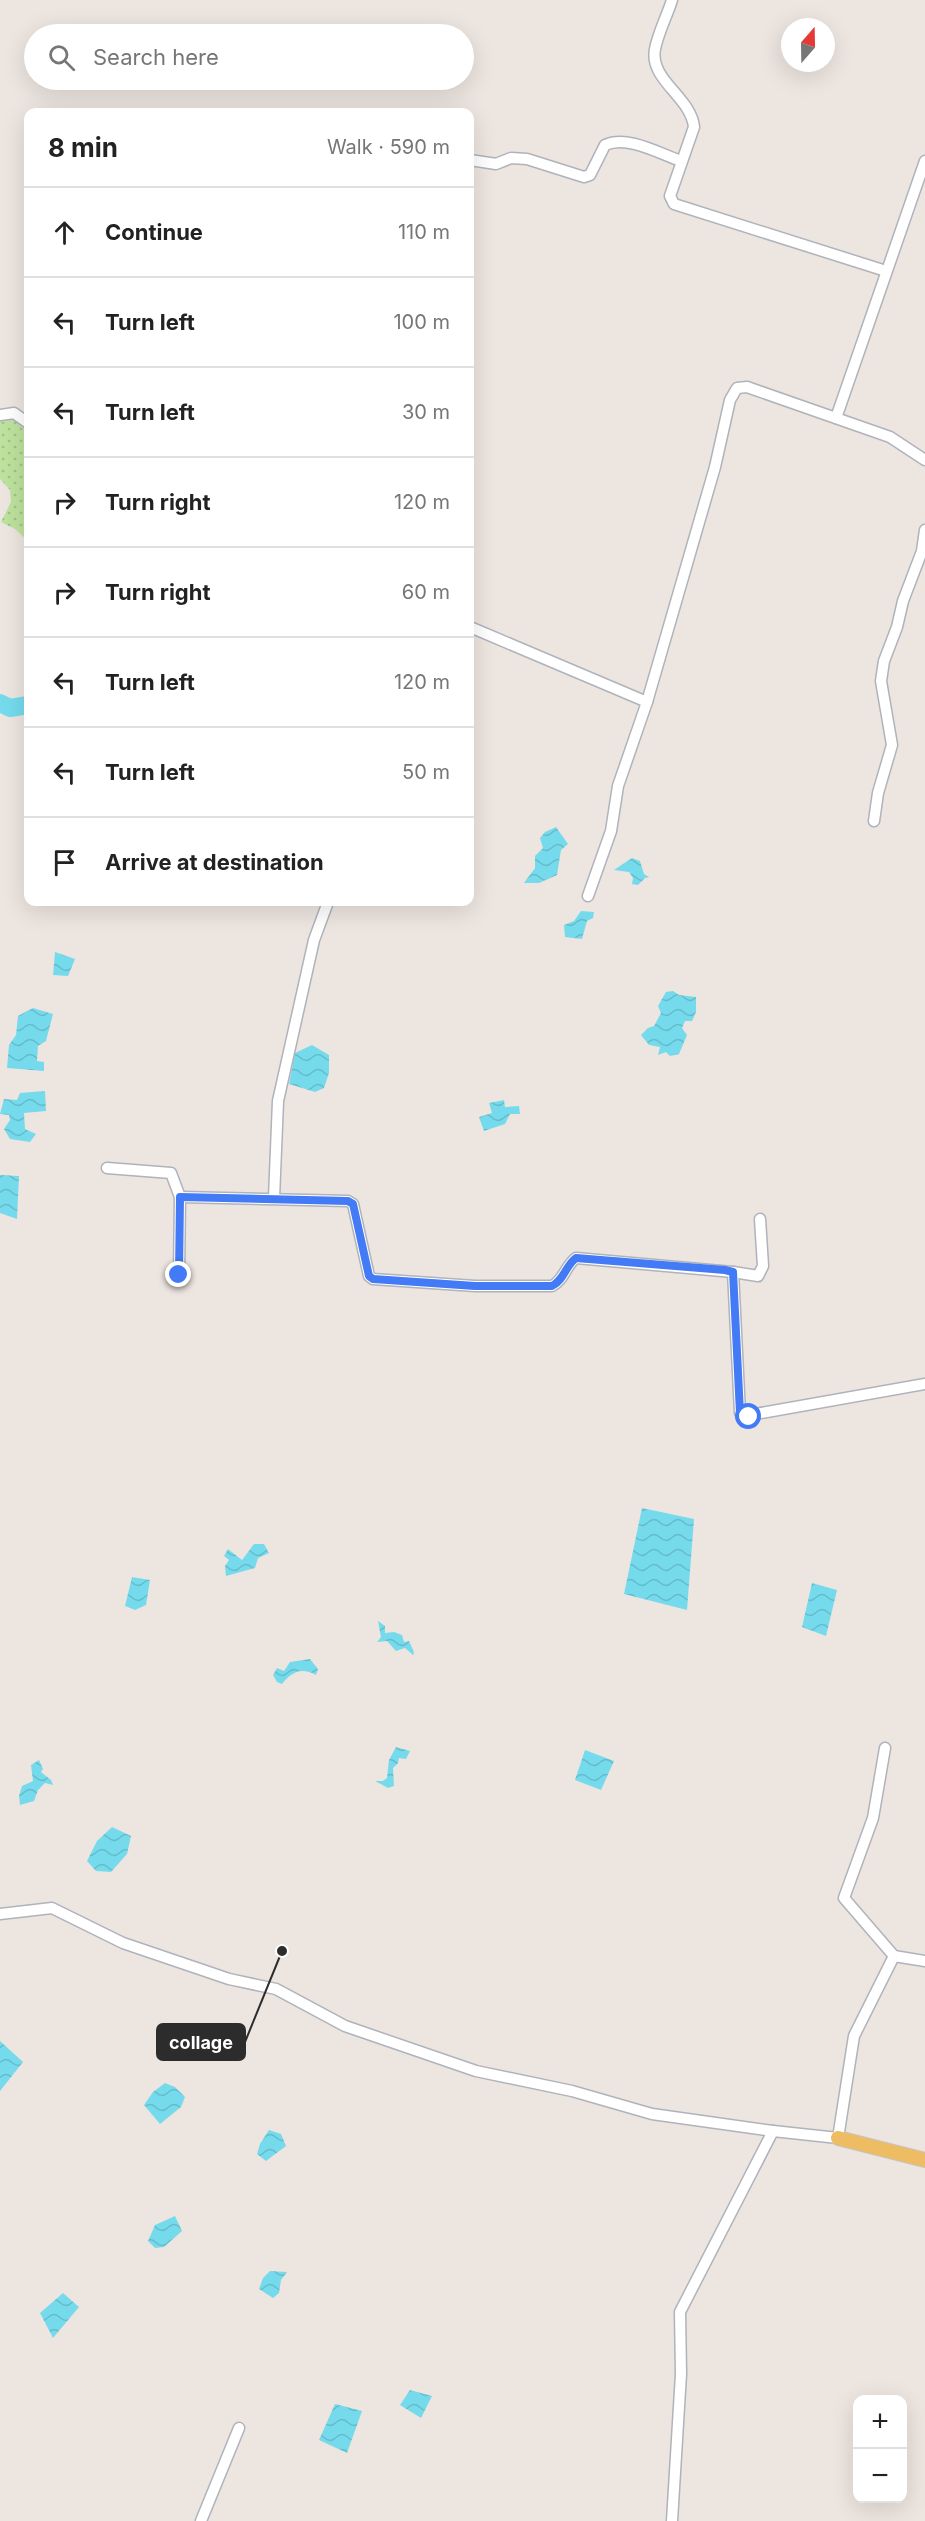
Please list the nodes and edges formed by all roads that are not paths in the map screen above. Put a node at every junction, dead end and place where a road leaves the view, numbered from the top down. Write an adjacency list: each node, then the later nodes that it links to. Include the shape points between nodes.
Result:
1 (672, 0): 3 (street, via 654,50 658,71 693,117 694,127)
2 (474, 161): 3 (street, via 496,164 511,158 527,159 584,177 590,175 605,145 614,141 628,142)
3 (681, 161): 5 (street, via 670,196 674,204)
4 (925, 161): 5 (street)
5 (886, 271): 7 (street)
6 (0, 415): 8 (street, via 14,413)
7 (836, 418): 9 (street, via 890,437); 12 (street, via 747,387 737,388 730,400 715,467)
8 (24, 420)
9 (925, 460)
10 (925, 530): 13 (street, via 922,551 880,681 892,745)
11 (474, 629): 12 (street)
12 (647, 702): 14 (street, via 618,786 611,831)
13 (874, 821)
14 (588, 896)
15 (326, 906): 18 (street, via 314,939 278,1101)
16 (107, 1168): 17 (street, via 169,1171)
17 (180, 1197): 18 (street); 21 (street)
18 (274, 1198): 20 (street, via 342,1200 353,1204 369,1276 373,1279 475,1286 552,1286 576,1258)
19 (760, 1219): 20 (street, via 761,1271 758,1275)
20 (733, 1272): 22 (street, via 740,1413 744,1416)
21 (179, 1275)
22 (925, 1384)
23 (885, 1748): 25 (street, via 873,1818 844,1898)
24 (0, 1914): 27 (street, via 52,1908 123,1943 229,1979 276,1989 345,2026 476,2071 572,2091 652,2114)
25 (894, 1956): 26 (street); 28 (street, via 854,2036)
26 (925, 1961)
27 (773, 2131): 28 (street); 32 (street, via 680,2312 681,2373)
28 (838, 2138): 29 (main road)
29 (925, 2160)
30 (239, 2428): 31 (street)
31 (201, 2521)
32 (672, 2521)

